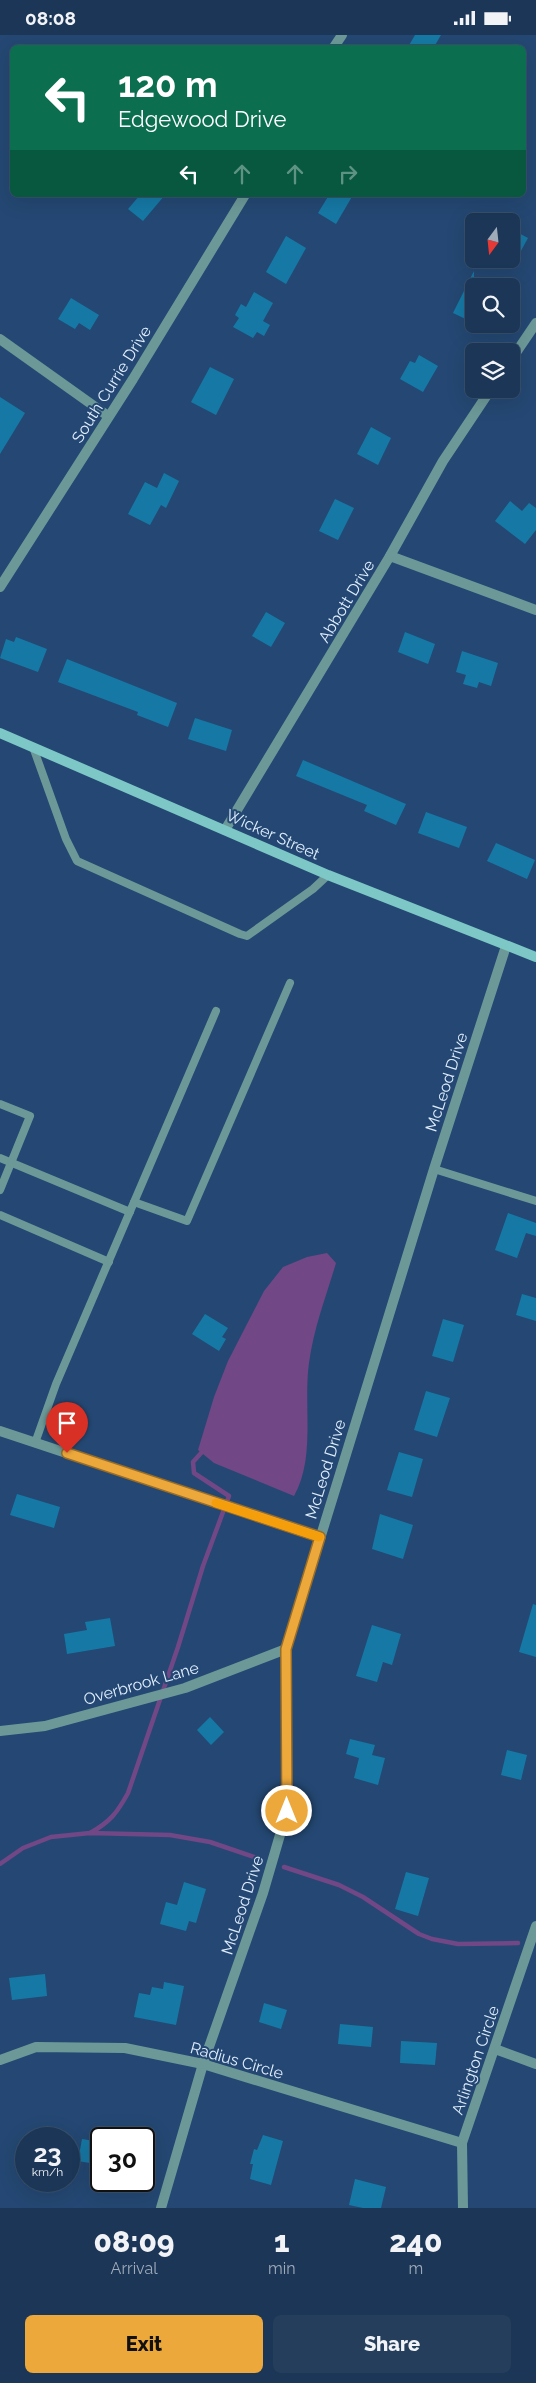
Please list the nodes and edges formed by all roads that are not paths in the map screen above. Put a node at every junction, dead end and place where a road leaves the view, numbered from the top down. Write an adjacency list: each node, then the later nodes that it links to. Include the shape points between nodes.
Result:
1 (244, 197): 6 (street, South Currie Drive, via 134,379)
2 (536, 323): 4 (street)
3 (0, 339): 6 (street)
4 (520, 346)
5 (485, 398): 7 (street, Abbott Drive, via 443,461)
6 (108, 416): 8 (street, South Currie Drive)
7 (390, 556): 9 (street); 12 (street, Abbott Drive)
8 (0, 587)
9 (536, 610)
10 (0, 733): 11 (main road, Wicker Street)
11 (32, 747): 12 (main road, Wicker Street); 13 (lane, via 77,861 240,934 247,936)
12 (226, 830): 13 (main road, Wicker Street)
13 (328, 875): 14 (main road, Wicker Street)
14 (506, 946): 15 (main road, Wicker Street); 21 (street, McLeod Drive)
15 (536, 957)
16 (290, 983): 24 (lane, via 187,1221)
17 (216, 1011): 24 (lane)
18 (0, 1104): 20 (lane, via 30,1116)
19 (0, 1158): 20 (lane)
20 (12, 1163): 22 (lane); 25 (lane)
21 (434, 1169): 23 (lane); 30 (street, McLeod Drive)
22 (0, 1190)
23 (536, 1201)
24 (134, 1202): 25 (lane)
25 (130, 1212): 27 (lane)
26 (0, 1215): 27 (lane)
27 (109, 1261): 29 (lane, via 56,1384)
28 (0, 1431): 29 (street)
29 (35, 1443): 30 (street)
30 (320, 1537): 31 (street, McLeod Drive)
31 (286, 1649): 32 (street, Overbrook Lane, via 185,1688 45,1726); 36 (street, McLeod Drive, via 287,1811 263,1893)
32 (0, 1731)
33 (536, 1926): 34 (street, Arlington Circle)
34 (495, 2049): 37 (street); 38 (street, Arlington Circle)
35 (0, 2059): 36 (street, Radius Circle, via 36,2047 125,2048)
36 (204, 2064): 38 (street, Radius Circle); 39 (street, McLeod Drive)
37 (536, 2064)
38 (462, 2143): 40 (street, Arlington Circle)
39 (161, 2208)
40 (463, 2208)

